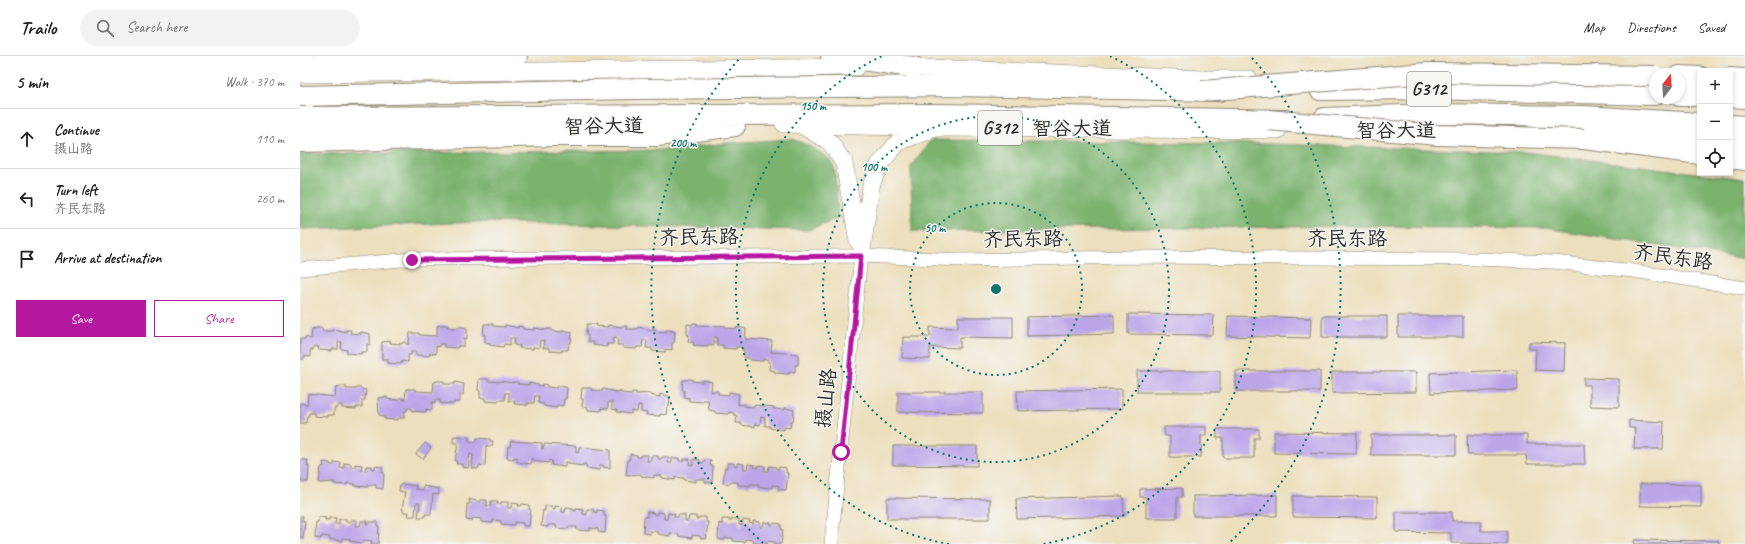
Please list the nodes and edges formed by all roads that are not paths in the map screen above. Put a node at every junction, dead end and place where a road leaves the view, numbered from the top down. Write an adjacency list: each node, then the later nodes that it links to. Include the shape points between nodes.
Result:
1 (517, 56): 3 (highway)
2 (831, 56): 4 (highway)
3 (300, 64)
4 (914, 67): 5 (main road, G312, via 786,66); 11 (main road, G312, via 1201,79 1593,83)
5 (300, 74)
6 (1649, 76): 12 (highway, bridge, via 1427,74)
7 (1685, 76): 8 (highway)
8 (1697, 77)
9 (1733, 78): 10 (highway)
10 (1745, 79)
11 (1649, 88)
12 (1202, 91): 16 (highway, 智谷大道 / G312, bridge, via 1428,89); 18 (highway, 智谷大道 / G312, via 956,86 626,89)
13 (1685, 91): 14 (main road)
14 (1697, 92)
15 (1733, 94): 17 (main road)
16 (1649, 95)
17 (1745, 95)
18 (300, 96)
19 (1685, 96): 20 (highway)
20 (1697, 96)
21 (1733, 97): 22 (highway)
22 (1745, 98)
23 (300, 117): 24 (highway, 智谷大道 / G312, via 938,114)
24 (1268, 120): 25 (highway, 智谷大道 / G312, bridge, via 1430,114 1584,116); 32 (highway, G312, bridge, via 1438,135)
25 (1697, 123)
26 (745, 124): 27 (main road, 智谷大道 / G312); 31 (main road, 智谷大道 / G312); 34 (highway, via 657,136)
27 (801, 124): 30 (main road, 智谷大道 / G312); 43 (main road, via 830,142 844,163)
28 (1733, 125): 29 (highway)
29 (1745, 126)
30 (940, 128): 33 (main road, 智谷大道 / G312, via 1584,128); 43 (main road, via 899,141 879,165 871,186)
31 (300, 129)
32 (1584, 139): 37 (highway, G312); 40 (highway)
33 (1697, 139)
34 (300, 142)
35 (1733, 142): 36 (main road)
36 (1745, 143)
37 (1697, 149)
38 (1733, 152): 39 (highway)
39 (1745, 153)
40 (1697, 154)
41 (1733, 158): 42 (highway)
42 (1745, 160)
43 (861, 256): 44 (street, 齐民东路, via 412,260); 45 (street, 齐民东路, via 964,260 1129,257 1477,259 1552,262); 46 (street, 摄山路)
44 (300, 269)
45 (1745, 288)
46 (831, 544)

